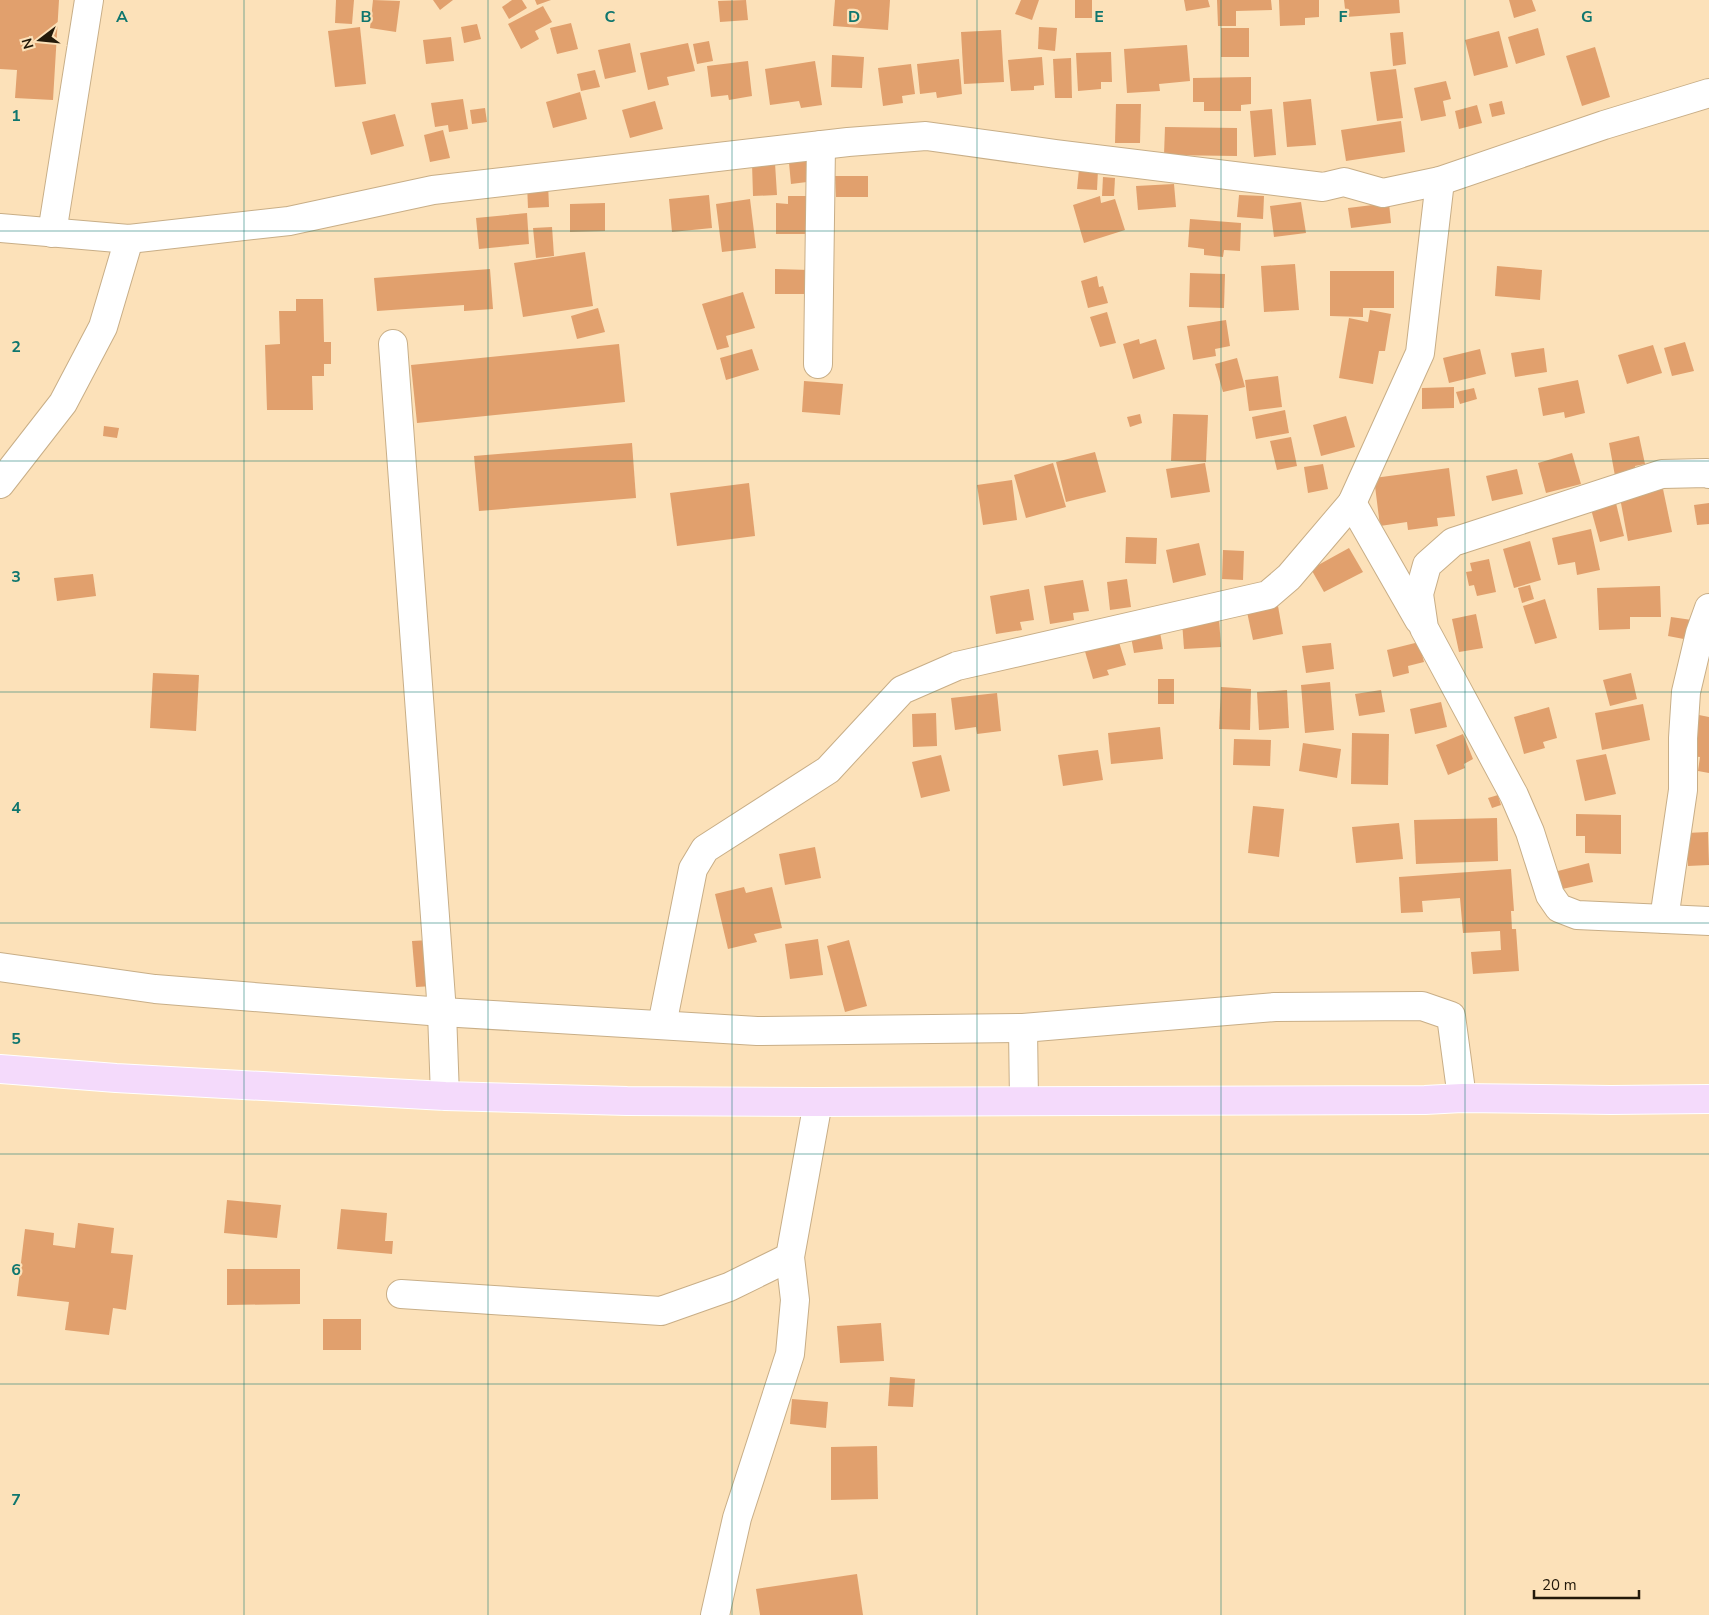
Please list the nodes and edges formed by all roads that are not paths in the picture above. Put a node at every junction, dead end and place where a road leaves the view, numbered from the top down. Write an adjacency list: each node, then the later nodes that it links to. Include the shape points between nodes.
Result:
1 (89, 0): 6 (street)
2 (1709, 94): 4 (street)
3 (821, 145): 4 (street, via 926,136 1323,187 1344,182 1383,193); 7 (street, via 433,190 290,221); 9 (street)
4 (1440, 180): 12 (street, via 1420,354)
5 (0, 228): 6 (street)
6 (52, 233): 7 (street)
7 (129, 239): 11 (street, via 103,327 63,403)
8 (393, 344): 18 (street)
9 (818, 364)
10 (1709, 474): 14 (street, via 1662,474 1453,542 1427,565 1419,594)
11 (0, 484)
12 (1352, 503): 14 (street); 19 (street, via 1289,577 1268,595 957,666 902,690 828,770 705,849 693,868)
13 (1709, 608): 15 (street, via 1686,692 1683,790)
14 (1424, 628): 15 (street, via 1514,795 1530,832 1550,895 1559,908 1577,915)
15 (1664, 919): 16 (street)
16 (1709, 921)
17 (0, 967): 18 (street, via 155,989)
18 (442, 1012): 19 (street); 22 (street)
19 (662, 1025): 20 (street, via 757,1030)
20 (1023, 1028): 23 (street, via 1275,1007 1422,1006 1451,1016); 25 (street)
21 (0, 1069): 22 (main road)
22 (445, 1096): 26 (main road)
23 (1462, 1098): 24 (main road); 25 (main road)
24 (1709, 1099)
25 (1024, 1101): 26 (main road)
26 (818, 1102): 27 (street)
27 (790, 1257): 28 (street, via 729,1287 661,1310); 29 (street, via 795,1300 790,1354 737,1518)
28 (401, 1294)
29 (715, 1615)

